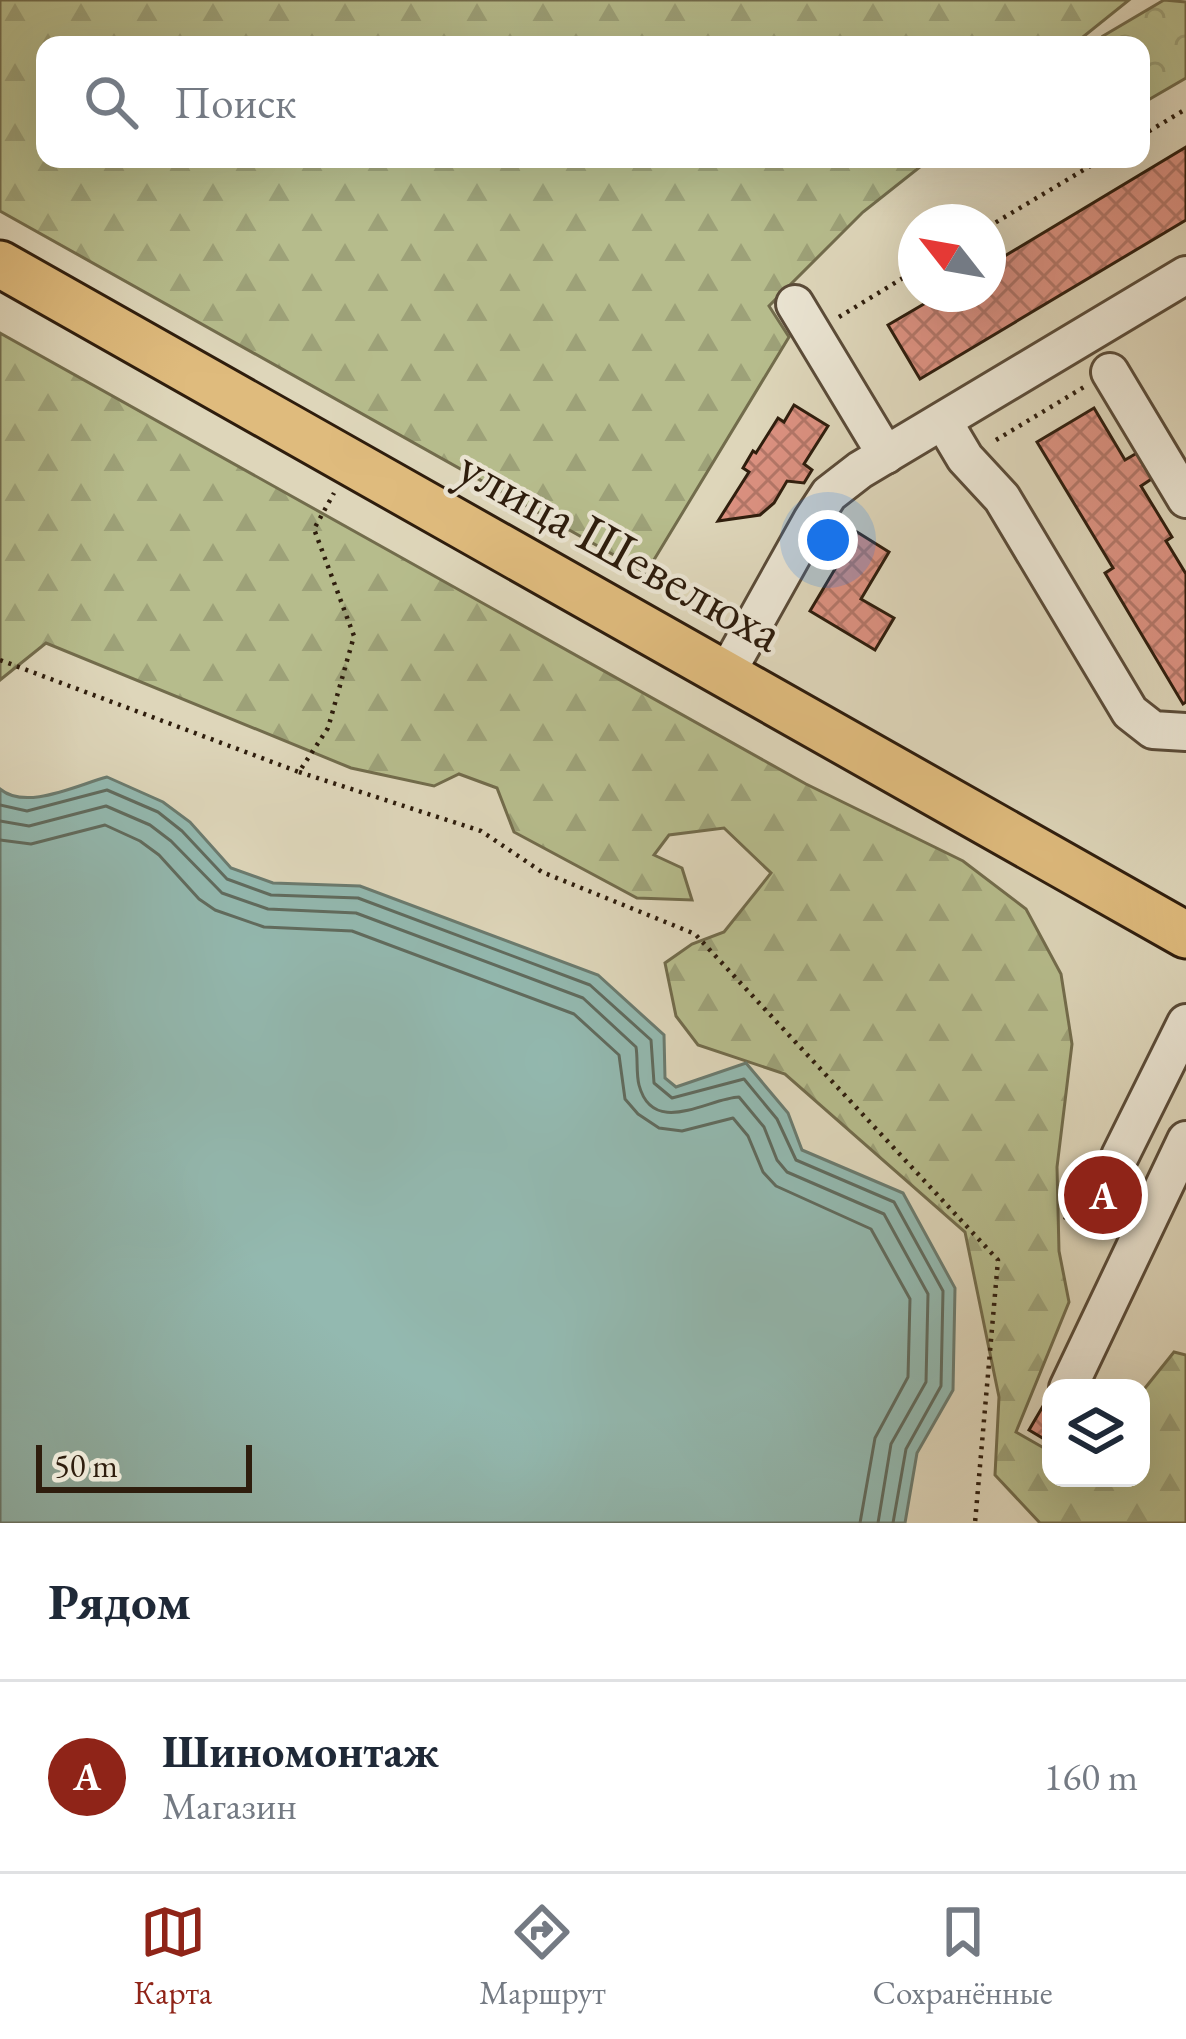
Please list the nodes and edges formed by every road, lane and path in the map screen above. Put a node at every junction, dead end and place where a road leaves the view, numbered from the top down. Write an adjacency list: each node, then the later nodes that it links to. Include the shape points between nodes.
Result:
1 (1186, 109): 2 (path)
2 (1150, 131)
3 (1087, 168): 4 (path)
4 (1006, 216)
5 (0, 264): 13 (main road, улица Шевелюха)
6 (1186, 275): 10 (lane)
7 (898, 278): 8 (path)
8 (804, 318): 11 (lane)
9 (1110, 372): 12 (path); 14 (lane)
10 (943, 421): 11 (lane); 12 (lane)
11 (886, 455): 16 (lane, via 829,494)
12 (965, 458): 17 (lane, via 1002,498 1130,712 1153,730)
13 (351, 462): 16 (main road, улица Шевелюха); 18 (path, via 314,529 355,636 328,728)
14 (1186, 499)
15 (0, 660): 18 (path)
16 (726, 674): 19 (main road, улица Шевелюха)
17 (1186, 732)
18 (298, 772): 24 (path, via 481,831 542,872 695,934 998,1259)
19 (1186, 935)
20 (1183, 1036): 22 (lane)
21 (1186, 1141): 23 (lane)
22 (1120, 1156)
23 (1072, 1379)
24 (975, 1523)

